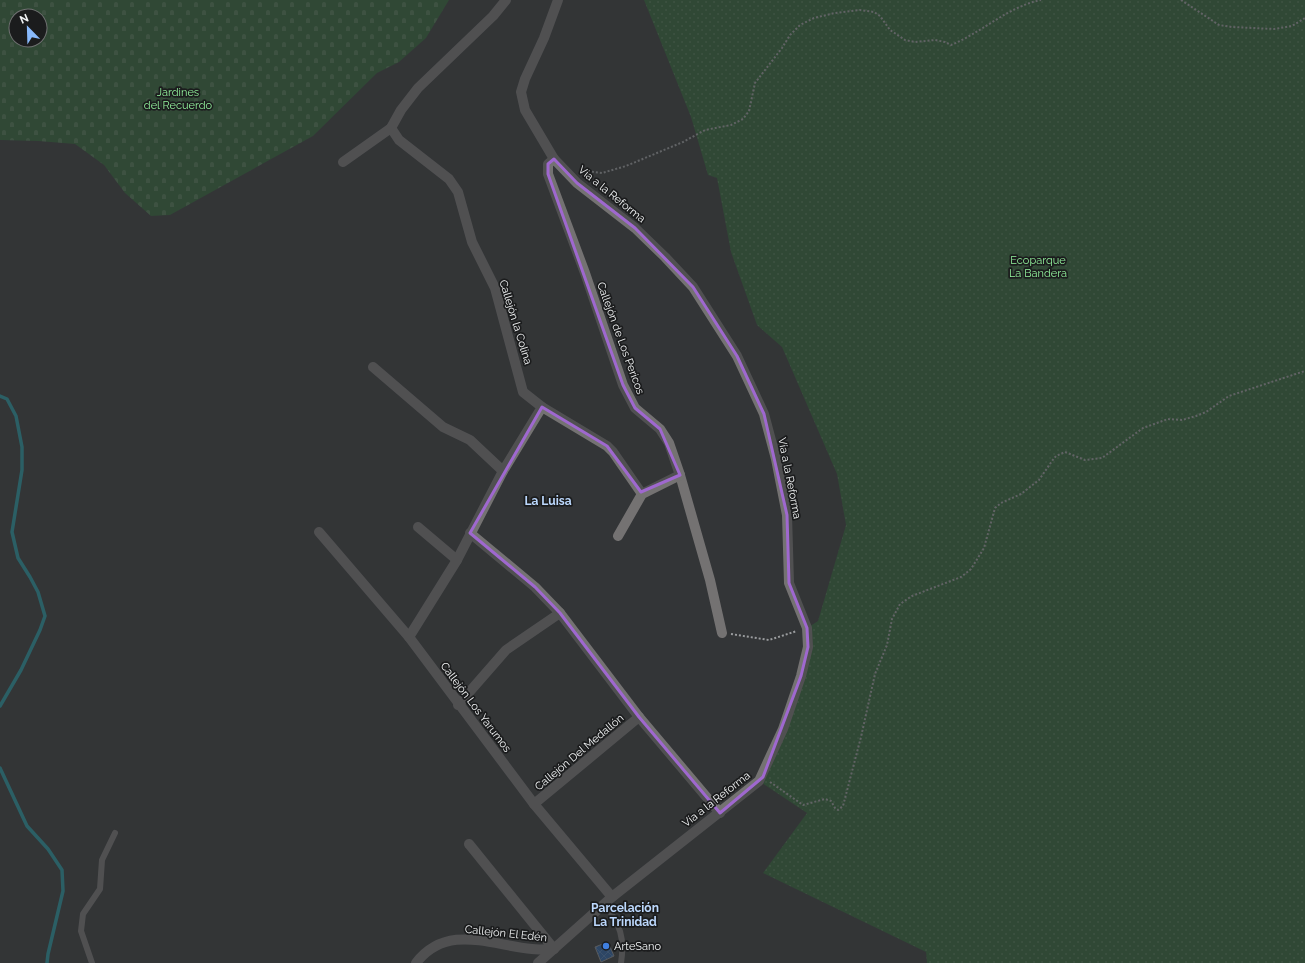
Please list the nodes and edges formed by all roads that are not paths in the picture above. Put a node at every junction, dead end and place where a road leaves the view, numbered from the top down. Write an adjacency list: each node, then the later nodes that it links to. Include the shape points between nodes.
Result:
1 (506, 0): 3 (street, via 493,16 418,88)
2 (558, 0): 4 (street, Vía a la Reforma, via 521,92 525,110)
3 (391, 128): 5 (street); 7 (street, Callejón la Colina, via 399,140 449,179 458,192 472,242 495,288 523,392)
4 (554, 159): 9 (street, Callejón de Los Pericos, via 548,164 548,174 624,385 635,408 660,429 669,444); 22 (street, Vía a la Reforma, via 576,182 635,228 693,287 737,356 764,414 787,515 789,583 807,628 808,647 783,729 763,777)
5 (343, 162)
6 (374, 367): 8 (street, via 443,427 470,440)
7 (542, 407): 8 (street); 10 (street, Callejón la Colina, via 607,446)
8 (503, 471): 13 (street)
9 (680, 475): 10 (street); 17 (street, Callejón de Los Pericos, via 710,580)
10 (642, 494): 14 (street)
11 (418, 527): 15 (street)
12 (319, 532): 18 (street, Callejón Los Yarumos)
13 (470, 533): 15 (street); 16 (street, via 535,587)
14 (618, 536)
15 (457, 560): 18 (street)
16 (560, 613): 19 (street, via 506,650); 20 (street)
17 (722, 633)
18 (409, 638): 19 (street, Callejón Los Yarumos)
19 (458, 705): 21 (street, Callejón Los Yarumos)
20 (640, 717): 21 (street, Callejón Del Medallón); 22 (street)
21 (534, 804): 25 (street, Callejón Los Yarumos)
22 (720, 813): 25 (street, Vía a la Reforma, via 660,857)
23 (115, 833): 27 (lane, via 102,860 100,889 84,914 82,931)
24 (469, 844): 26 (street)
25 (608, 900): 26 (street, Vía a la Reforma); 30 (lane, via 622,932)
26 (554, 950): 28 (street, Callejón El Edén, via 465,938 442,942 425,952); 29 (street, Vía a la Reforma)
27 (92, 963)
28 (416, 963)
29 (538, 963)
30 (620, 963)

